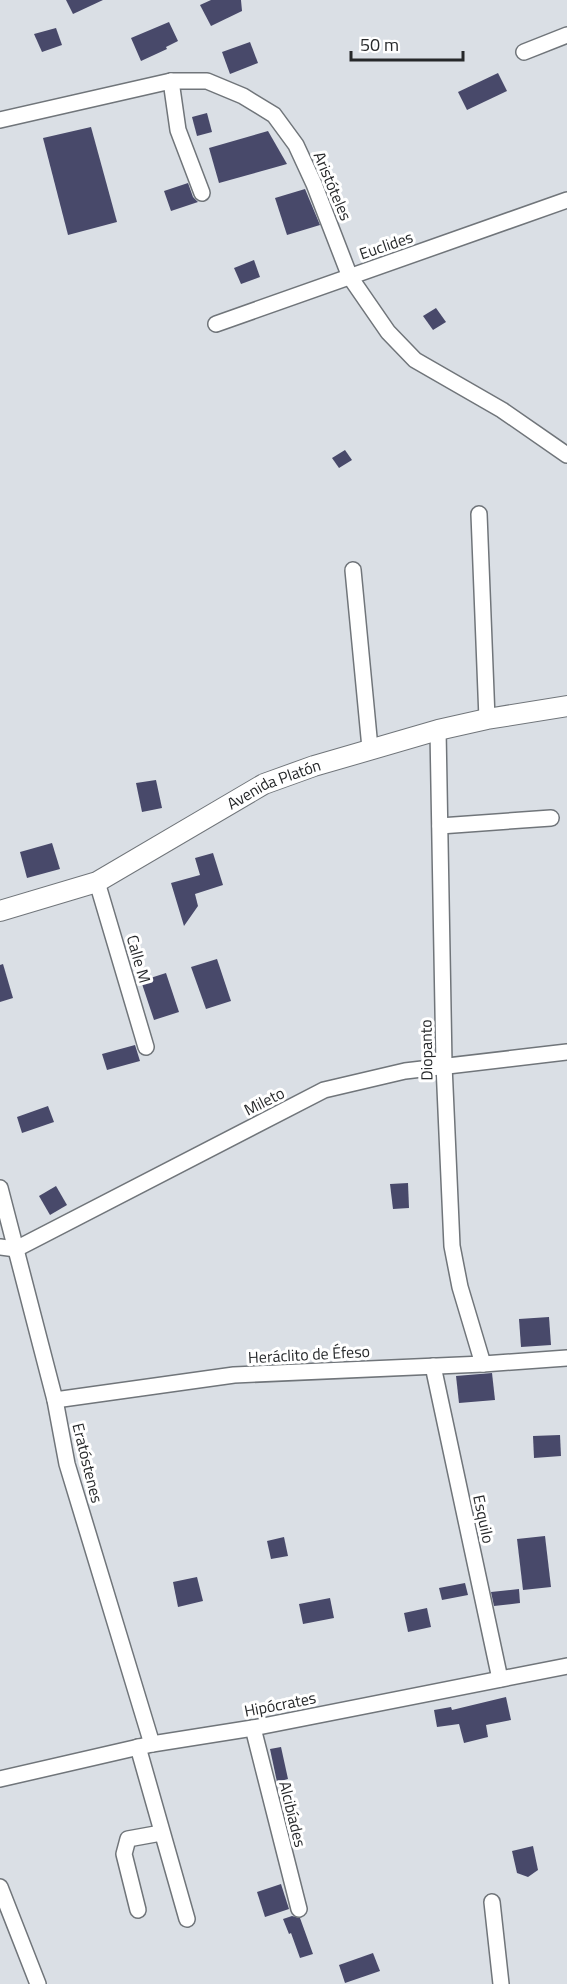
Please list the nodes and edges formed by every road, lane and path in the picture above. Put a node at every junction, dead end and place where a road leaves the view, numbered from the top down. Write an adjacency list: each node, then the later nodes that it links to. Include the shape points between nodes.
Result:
1 (567, 35): 2 (street)
2 (524, 52)
3 (171, 81): 4 (street, Aristóteles); 5 (street, via 178,130); 7 (street, Aristóteles, via 207,81 243,96 274,116 296,145)
4 (0, 120)
5 (202, 193)
6 (567, 200): 7 (street, Euclides)
7 (350, 277): 8 (street, Euclides); 9 (street, Aristóteles, via 388,332 415,360 502,410)
8 (216, 324)
9 (567, 455)
10 (479, 514): 13 (street)
11 (353, 570): 15 (street)
12 (567, 706): 13 (street, Avenida Platón)
13 (487, 719): 14 (street, Avenida Platón)
14 (438, 730): 15 (street, Avenida Platón); 17 (street, Diopanto)
15 (370, 748): 18 (street, Avenida Platón, via 264,784)
16 (551, 818): 17 (street)
17 (440, 826): 22 (street, Diopanto)
18 (98, 882): 19 (street, Avenida Platón); 20 (street, Calle M)
19 (0, 911)
20 (146, 1047)
21 (567, 1052): 22 (street, Mileto)
22 (444, 1065): 25 (street, Mileto, via 324,1090); 27 (street, Diopanto, via 452,1246)
23 (0, 1188): 25 (street, Eratóstenes)
24 (0, 1247): 25 (street)
25 (16, 1249): 29 (street, Eratóstenes)
26 (567, 1358): 27 (street, Heráclito de Éfeso)
27 (483, 1364): 28 (street, Heráclito de Éfeso)
28 (433, 1366): 29 (street, Heráclito de Éfeso, via 234,1375); 31 (street, Esquilo)
29 (55, 1400): 33 (street, Eratóstenes, via 67,1464)
30 (567, 1666): 31 (street, Hipócrates)
31 (500, 1679): 32 (street, Hipócrates)
32 (253, 1728): 33 (street, Hipócrates); 38 (street, Alcibíades)
33 (145, 1745): 34 (street, Hipócrates); 35 (street, Eratóstenes)
34 (0, 1779)
35 (161, 1833): 39 (street, via 128,1839 124,1848); 40 (street, Eratóstenes)
36 (0, 1887): 41 (street)
37 (492, 1902): 42 (street)
38 (299, 1909)
39 (138, 1910)
40 (187, 1919)
41 (38, 1984)
42 (501, 1984)

